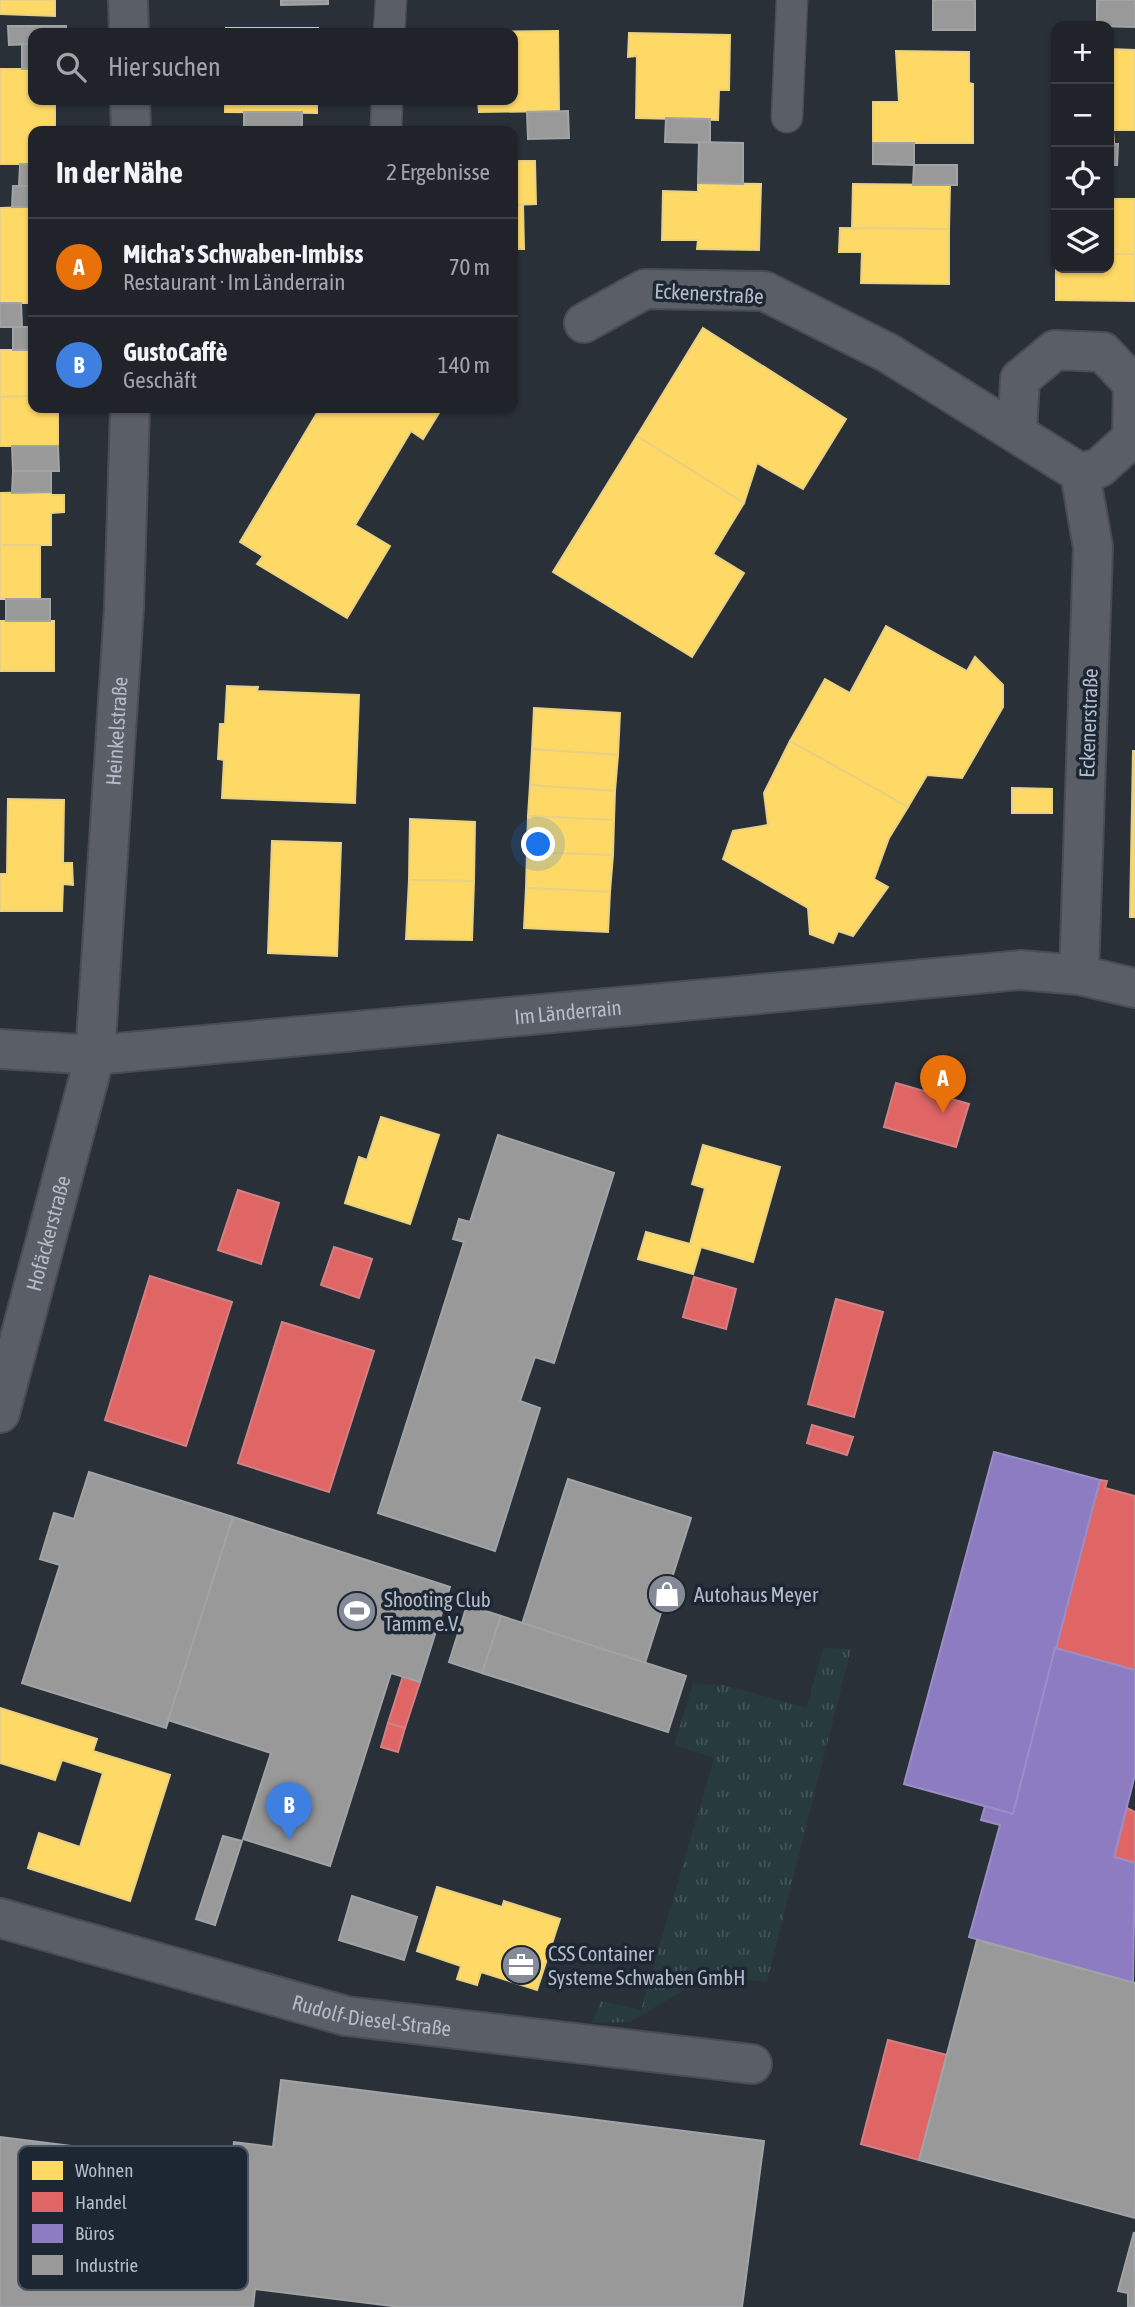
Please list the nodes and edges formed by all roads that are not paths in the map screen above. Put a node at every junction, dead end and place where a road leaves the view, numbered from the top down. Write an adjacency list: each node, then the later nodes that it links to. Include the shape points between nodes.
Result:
1 (128, 0): 4 (street)
2 (390, 0): 5 (lane)
3 (792, 0): 8 (lane)
4 (129, 28)
5 (389, 28)
6 (130, 105): 9 (street)
7 (387, 105): 10 (lane)
8 (787, 117)
9 (131, 126)
10 (386, 126)
11 (584, 323): 13 (street, Eckenerstraße, via 645,289 764,291 888,353)
12 (130, 413): 18 (street, Heinkelstraße, via 124,608)
13 (1017, 433): 14 (street, Eckenerstraße); 14 (street, via 1020,379 1055,350 1103,352 1133,384 1132,438 1100,468)
14 (1080, 473): 15 (street, Eckenerstraße, via 1093,547)
15 (1080, 975): 16 (street, Im Länderrain); 18 (street, Im Länderrain, via 1021,970)
16 (1135, 988)
17 (0, 1049): 18 (street, Im Länderrain)
18 (95, 1055): 19 (street, Hofäckerstraße)
19 (0, 1413)
20 (0, 1918): 21 (street, Rudolf-Diesel-Straße, via 346,2017)
21 (752, 2064)

